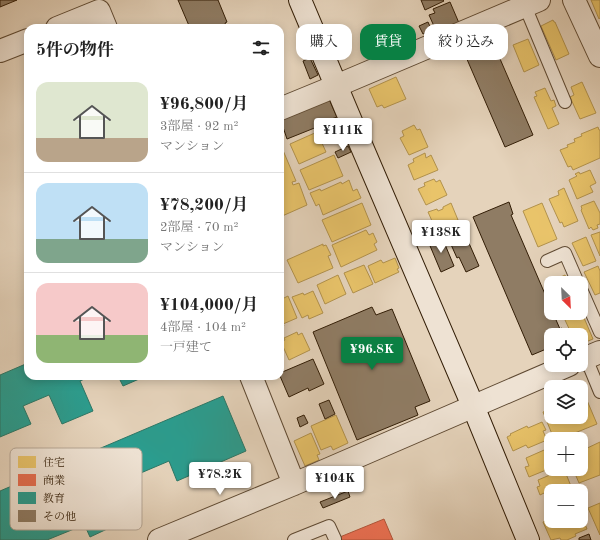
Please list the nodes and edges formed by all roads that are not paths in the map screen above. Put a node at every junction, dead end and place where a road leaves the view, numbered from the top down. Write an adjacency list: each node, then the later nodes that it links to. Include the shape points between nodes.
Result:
1 (300, 0): 9 (street)
2 (574, 0): 8 (street)
3 (532, 3): 9 (street); 10 (lane)
4 (67, 24): 5 (street, via 99,11)
5 (104, 24)
6 (24, 42): 7 (street)
7 (0, 51)
8 (600, 56)
9 (336, 86): 11 (street); 20 (street)
10 (565, 102)
11 (284, 107)
12 (547, 261): 13 (lane, via 565,254)
13 (575, 276)
14 (588, 305): 15 (lane)
15 (600, 332)
16 (588, 367): 19 (lane)
17 (553, 372): 20 (street)
18 (253, 380): 21 (street)
19 (600, 392)
20 (473, 406): 21 (street); 26 (street)
21 (294, 484): 22 (street)
22 (159, 540)
23 (294, 540): 25 (lane, via 329,526)
24 (315, 540): 25 (lane, via 324,536)
25 (330, 540)
26 (528, 540)

